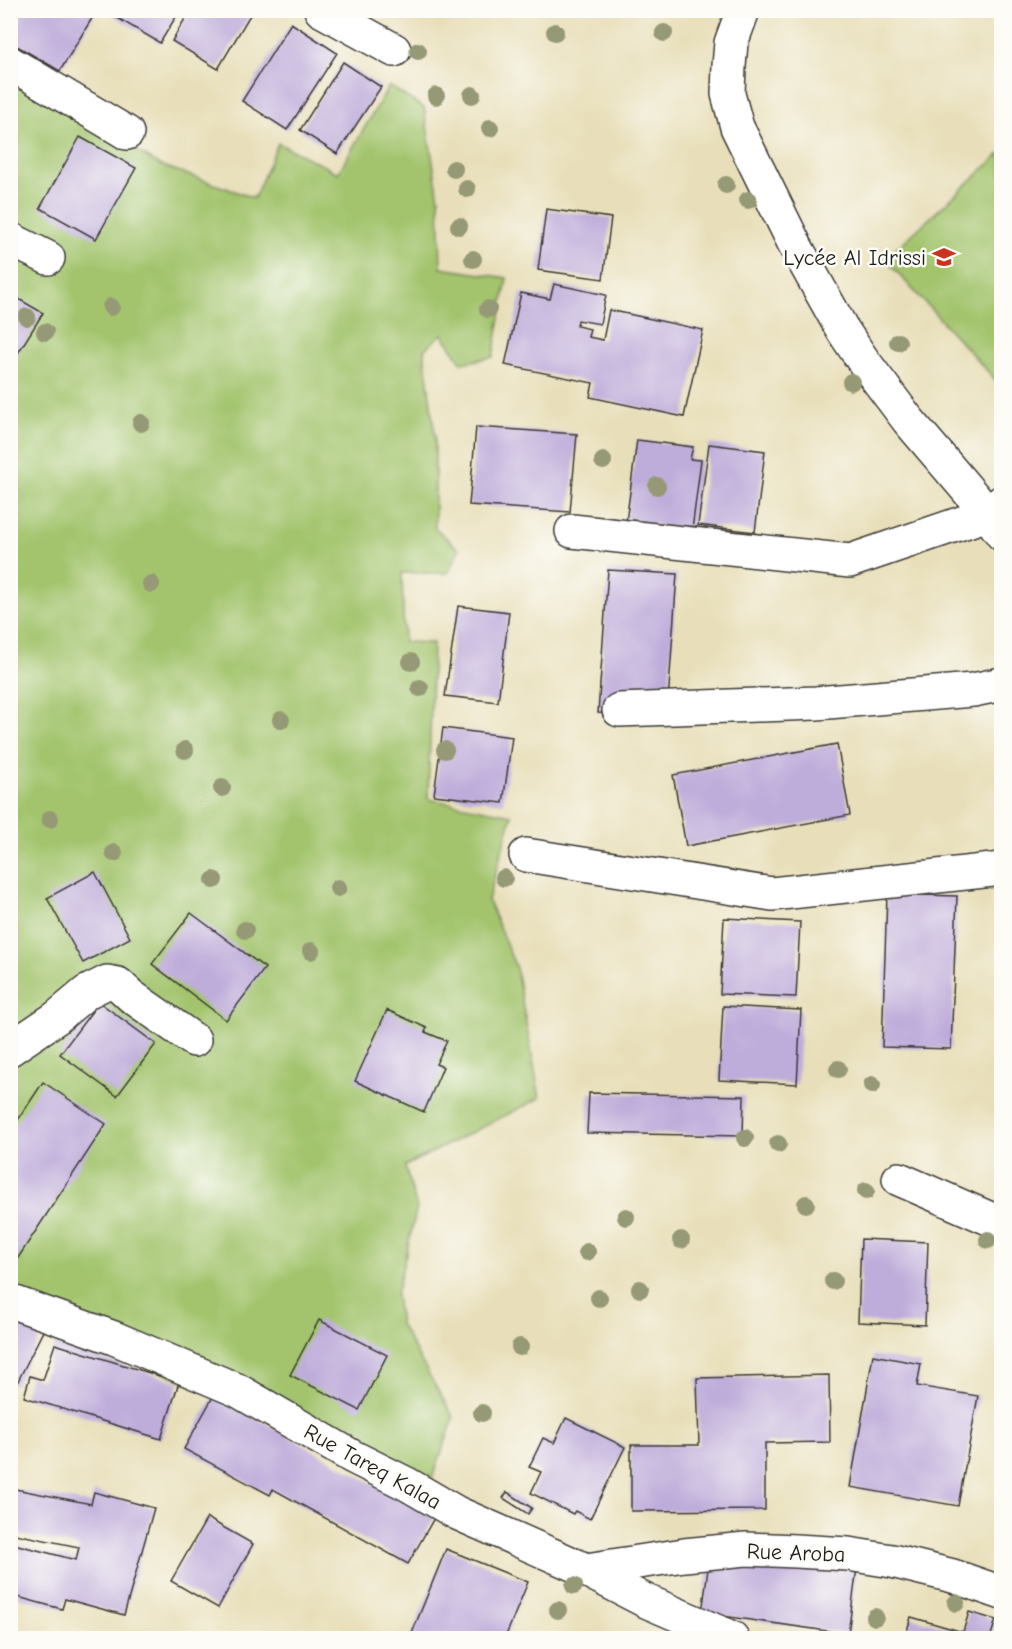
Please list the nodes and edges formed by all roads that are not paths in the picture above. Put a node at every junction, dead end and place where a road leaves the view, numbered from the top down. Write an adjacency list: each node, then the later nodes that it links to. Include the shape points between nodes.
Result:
1 (321, 10): 3 (street)
2 (743, 10): 8 (street, via 731,43 728,94 737,128 796,247 862,359 908,420)
3 (393, 50)
4 (10, 63): 5 (street)
5 (127, 133)
6 (10, 239): 7 (street)
7 (48, 258)
8 (997, 517): 9 (street, via 850,561)
9 (572, 531)
10 (1002, 684): 11 (street, via 973,690 816,703)
11 (619, 710)
12 (526, 855): 13 (street, via 772,894)
13 (1002, 869)
14 (194, 1040): 15 (street, via 118,984 107,982 87,992)
15 (10, 1049)
16 (899, 1179): 17 (street)
17 (1002, 1224)
18 (10, 1301): 19 (street, Rue Tareq Kalaa, via 114,1338 237,1390 458,1513)
19 (586, 1570): 20 (street, Rue Aroba, via 746,1549 796,1551 892,1561); 21 (street, Rue Tareq Kalaa, via 646,1602)
20 (1002, 1593)
21 (732, 1638)

